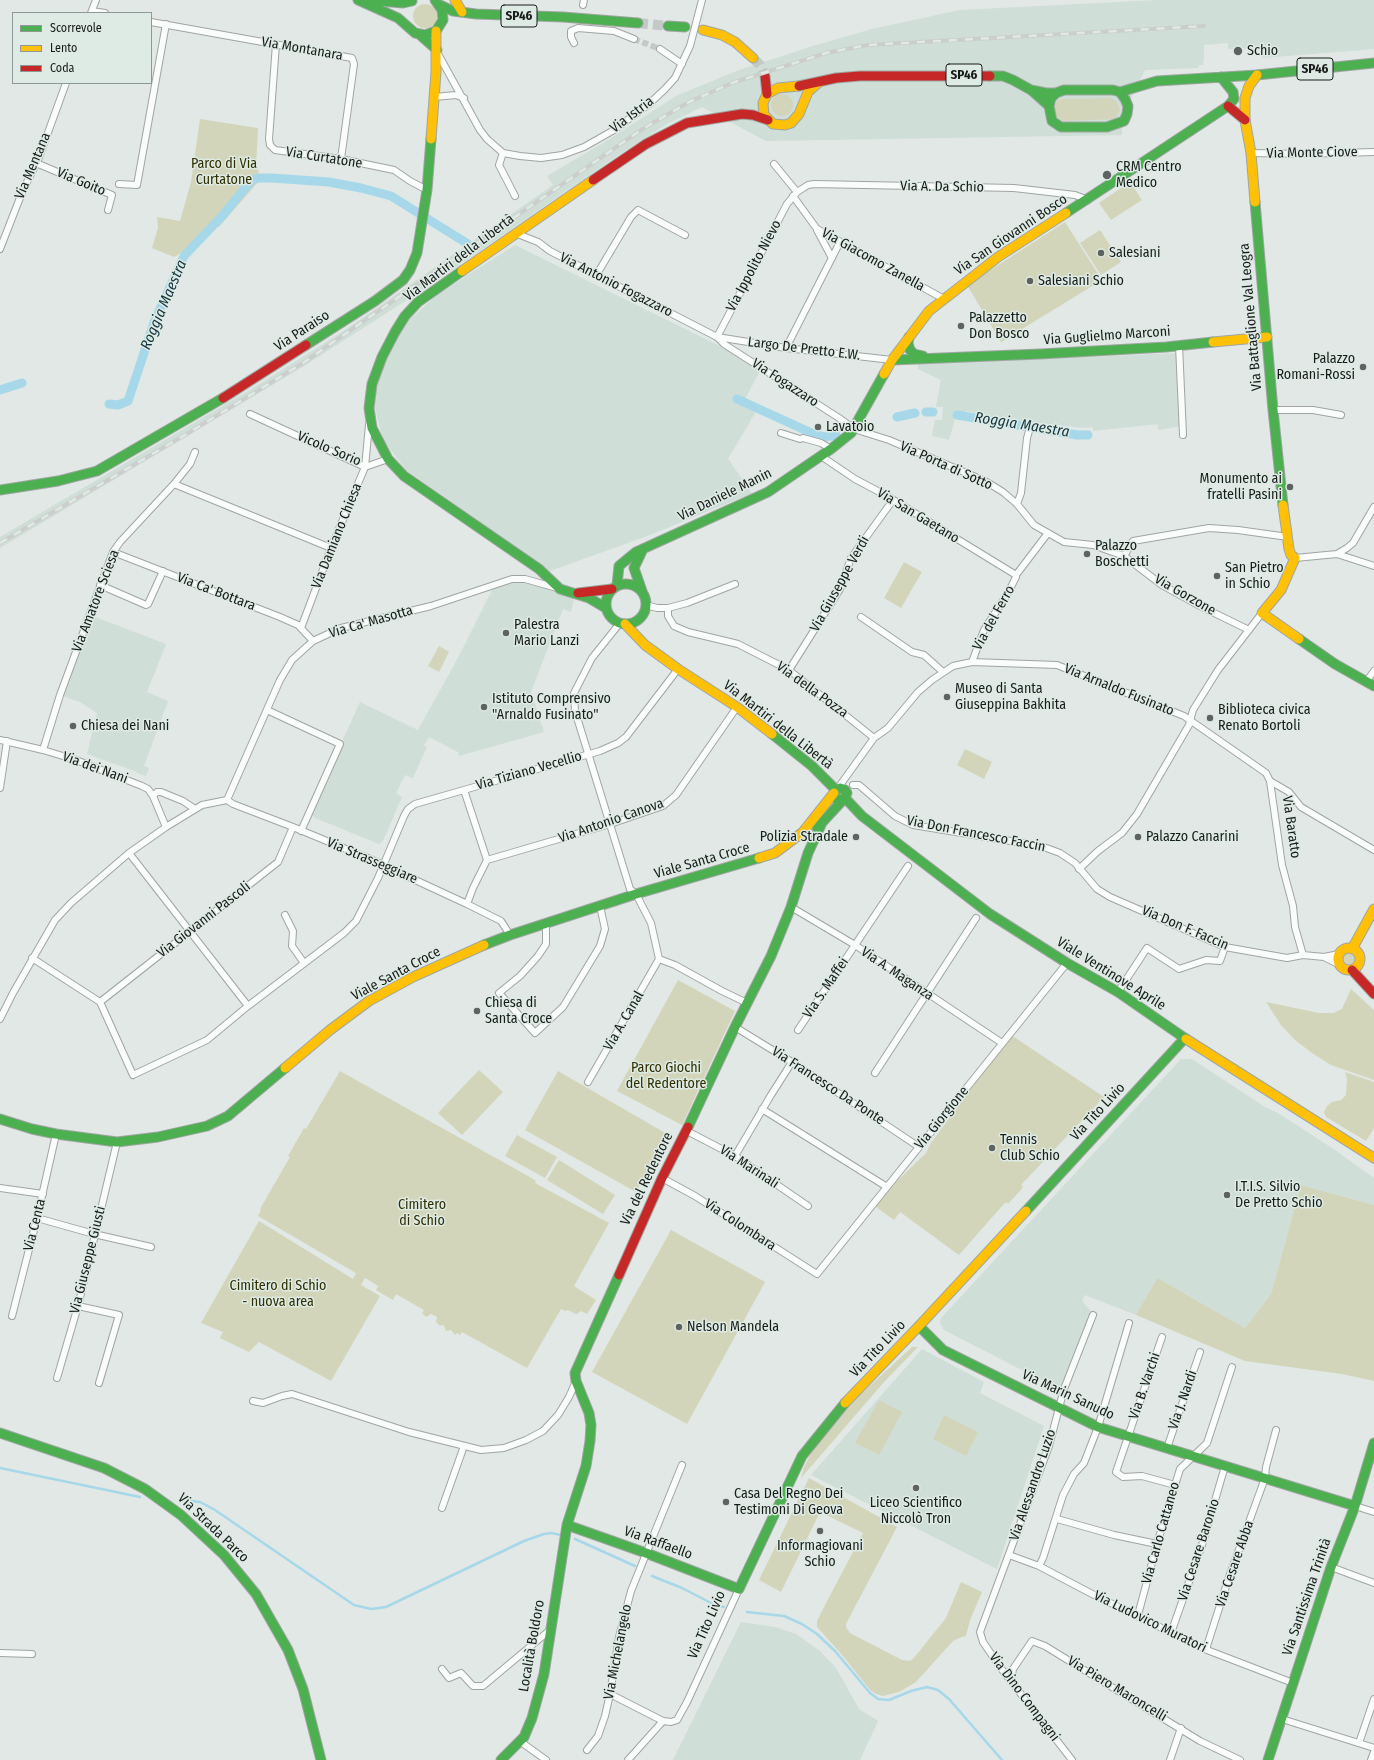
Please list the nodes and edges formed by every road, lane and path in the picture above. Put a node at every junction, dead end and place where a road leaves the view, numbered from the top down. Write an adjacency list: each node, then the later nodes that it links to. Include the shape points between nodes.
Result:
1 (96, 0): 8 (street)
2 (358, 0): 15 (street, via 398,18)
3 (368, 0): 4 (street, via 403,3)
4 (413, 0): 15 (street, via 405,14)
5 (455, 0): 9 (street)
6 (702, 0): 28 (street, Via Istria, via 696,27)
7 (438, 2): 9 (street, SP46, via 453,11); 11 (street, via 444,14)
8 (92, 12)
9 (462, 12): 10 (street, SP46)
10 (476, 14): 11 (street, SP46); 13 (street, SP46)
11 (443, 20): 19 (street)
12 (152, 22): 14 (street, Via Montanara)
13 (638, 23)
14 (166, 24): 23 (street, Via Montanara); 55 (street, via 137,185)
15 (407, 25): 20 (street)
16 (668, 26): 17 (street)
17 (685, 27)
18 (703, 30): 26 (street, via 735,42)
19 (436, 31): 20 (street); 24 (street, Via Paraiso)
20 (420, 35): 24 (street)
21 (634, 39): 22 (street, via 614,31 578,28 571,31)
22 (574, 43)
23 (276, 44): 52 (street, Via Curtatone, via 270,144 276,150); 52 (street, Via Montanara, via 354,60)
24 (437, 50): 39 (street, Via Paraiso); 40 (street)
25 (660, 50): 28 (street)
26 (753, 58)
27 (1374, 63): 29 (street, SP46)
28 (682, 64): 50 (street, Via Istria, via 675,78 649,104 614,130 584,147 562,155 541,158)
29 (1257, 75): 30 (street, SP46); 48 (street, Via Battaglione Val Leogra, via 1249,86 1245,98)
30 (1222, 77): 33 (street, SP46, via 1163,80); 44 (street, via 1233,92 1234,99)
31 (818, 83): 34 (street, SP46); 35 (street, SP46, via 860,76 991,75 1003,76); 45 (street, via 808,92)
32 (66, 84): 53 (street, Via Mentana)
33 (1146, 84): 37 (street, SP46); 43 (street, SP46)
34 (783, 88): 38 (street); 38 (street, via 765,76); 45 (street, via 797,96)
35 (1031, 90): 36 (street, SP46, via 1046,93); 42 (street, SP46)
36 (1060, 91): 37 (street, SP46); 42 (street, via 1051,98)
37 (1120, 92): 43 (street)
38 (767, 94): 41 (street)
39 (434, 97): 40 (street, via 456,95); 56 (street, Via Paraiso)
40 (464, 98): 50 (street, via 480,130)
41 (763, 103): 46 (street, Via Martiri della Libertà); 47 (street, via 764,115)
42 (1049, 106): 43 (street, SP46, via 1052,121 1061,127 1107,127 1118,124 1124,121)
43 (1128, 106)
44 (1228, 106): 48 (street); 59 (street, Via San Giovanni Bosco)
45 (800, 108): 47 (street, via 796,119 785,125)
46 (742, 114): 47 (street, Via Martiri della Libertà); 62 (street, Via Martiri della Libertà, via 687,123 646,144)
47 (768, 120)
48 (1245, 120): 51 (street, Via Battaglione Val Leogra)
49 (1374, 152): 51 (street, Via Monte Ciove)
50 (503, 153): 58 (street, via 499,166)
51 (1251, 153): 70 (street, Via Battaglione Val Leogra)
52 (340, 159): 56 (street, Via Curtatone, via 394,170)
53 (36, 163): 60 (street, Via Goito, via 112,195); 65 (street, Via Mentana)
54 (774, 164): 57 (street)
55 (119, 184)
56 (426, 190): 90 (street, Via Paraiso, via 417,253 410,270 403,280 375,301 207,408 97,471 84,476)
57 (795, 194): 59 (street, Via A. Da Schio, via 814,184 1007,188 1075,196); 61 (street, Via Giacomo Zanella); 71 (street, Via Ippolito Nievo, via 787,204)
58 (515, 196)
59 (1088, 200): 68 (street, Via San Giovanni Bosco, via 998,257)
60 (108, 210)
61 (816, 229): 64 (street, Via Giacomo Zanella); 66 (street)
62 (515, 233): 67 (street, Via Antonio Fogazzaro, via 538,242 550,251); 79 (street, Via Martiri della Libertà, via 418,302 405,316 382,357 372,384 369,397)
63 (685, 235): 67 (street, via 638,210)
64 (840, 242): 66 (street); 68 (street, Via Giacomo Zanella)
65 (0, 249)
66 (832, 258): 73 (street)
67 (597, 274): 71 (street, Via Antonio Fogazzaro)
68 (944, 299): 69 (street, Via San Giovanni Bosco, via 929,311)
69 (909, 337): 74 (street, Via Guglielmo Marconi, via 909,347 914,354); 75 (street, Via San Giovanni Bosco)
70 (1268, 337): 72 (street, Via Guglielmo Marconi); 76 (street, Via Battaglione Val Leogra)
71 (717, 338): 73 (street, Largo De Pretto E.W.); 80 (street, Via Fogazzaro)
72 (1179, 345): 74 (street, Via Guglielmo Marconi, via 1048,354); 83 (street)
73 (786, 348): 75 (street, Largo De Pretto E.W.)
74 (948, 357): 75 (street, Via Guglielmo Marconi)
75 (892, 360): 80 (street, Via San Giovanni Bosco)
76 (1273, 410): 78 (street, via 1313,410); 95 (street, Via Battaglione Val Leogra)
77 (250, 414): 88 (street, Vicolo Sorio)
78 (1341, 415)
79 (370, 418): 87 (street, Via Martiri della Libertà, via 379,446); 88 (street, Vicolo Sorio)
80 (854, 429): 84 (street, Via Daniele Manin); 92 (street, Via Porta di Sotto, via 889,440 985,482 1004,492)
81 (1029, 431): 92 (street, via 1021,493)
82 (781, 433): 84 (street, via 821,443)
83 (1183, 435)
84 (831, 449): 86 (street, Via Daniele Manin)
85 (195, 452): 89 (street, Via Amatore Sciesa, via 190,464)
86 (822, 456): 91 (street, Via San Gaetano, via 855,479); 97 (street, Via Daniele Manin, via 768,492)
87 (388, 460): 88 (street, Via Damiano Chiesa); 110 (street, Via Martiri della Libertà, via 404,476 539,569)
88 (365, 467): 96 (street, Via Damiano Chiesa)
89 (174, 484): 96 (street); 98 (street, Via Amatore Sciesa)
90 (0, 490)
91 (894, 500): 106 (street, Via San Gaetano); 126 (street, Via Giuseppe Verdi, via 851,558 840,589)
92 (1017, 504): 94 (street, Via Porta di Sotto, via 1034,525)
93 (1374, 508): 99 (street, via 1353,542)
94 (1048, 533): 100 (street, Via Gorzone, via 1064,542 1094,545); 106 (street, Via del Ferro)
95 (1288, 537): 100 (street, via 1209,528 1133,541); 101 (street, Via Battaglione Val Leogra, via 1291,555)
96 (331, 548): 120 (street, Via Damiano Chiesa)
97 (643, 549): 102 (street, Via Daniele Manin); 104 (street)
98 (113, 552): 105 (street, Via Ca' Bottara); 108 (street, Via Amatore Sciesa)
99 (1337, 554): 101 (street); 103 (street)
100 (1124, 556): 121 (street, Via Gorzone, via 1162,585)
101 (1295, 558): 116 (street, via 1281,590)
102 (621, 563): 104 (street, via 629,562); 109 (street)
103 (1374, 566)
104 (634, 568): 111 (street)
105 (163, 571): 108 (street, via 146,605); 120 (street, Via Ca' Bottara)
106 (1016, 575): 124 (street, Via del Ferro, via 1008,593 984,630)
107 (734, 584): 115 (street)
108 (100, 585): 136 (street, Via Amatore Sciesa)
109 (614, 587): 111 (street, Via Martiri della Libertà, via 628,583 634,584); 112 (street, Via Martiri della Libertà); 114 (street, via 606,601)
110 (560, 589): 112 (street, Via Martiri della Libertà); 122 (street, Via Ca' Masotta, via 525,579 512,579 431,606 341,628)
111 (642, 591): 113 (street)
112 (574, 593): 114 (street, Via Martiri della Libertà)
113 (646, 605): 115 (street); 118 (street)
114 (606, 608): 119 (street, Via Martiri della Libertà, via 614,620)
115 (668, 608): 126 (street, Via della Pozza, via 670,622 678,628 738,644)
116 (1262, 612): 121 (street); 129 (street, via 1335,664)
117 (861, 617): 128 (street, via 912,652 924,655)
118 (639, 620): 119 (street); 123 (street)
119 (623, 624): 123 (street, Via Martiri della Libertà); 137 (street, via 592,658 574,693 575,711)
120 (302, 628): 122 (street, Via Ca' Bottara)
121 (1248, 630): 132 (street, via 1218,670 1194,710)
122 (314, 641): 131 (street, Via Ca' Masotta, via 292,660)
123 (643, 642): 125 (street, Via Martiri della Libertà)
124 (972, 662): 128 (street, Via Arnaldo Fusinato, via 953,666); 132 (street, Via Arnaldo Fusinato, via 1057,665)
125 (678, 669): 130 (street, Via Martiri della Libertà); 137 (street, Via Tiziano Vecellio, via 626,737)
126 (789, 670): 133 (street, Via della Pozza)
127 (1374, 671): 129 (street)
128 (943, 672): 133 (street, Via Arnaldo Fusinato, via 918,692 888,728)
129 (1370, 684)
130 (737, 707): 142 (street, Via Martiri della Libertà, via 812,766); 147 (street, Via Antonio Canova, via 676,795 663,806)
131 (267, 710): 145 (street, Via Ca' Masotta); 151 (street, via 340,744)
132 (1191, 720): 138 (street, Via Baratto, via 1266,773); 159 (street, via 1137,814 1122,833)
133 (874, 738): 142 (street, Via Arnaldo Fusinato)
134 (0, 740): 135 (street, Via dei Nani)
135 (7, 741): 136 (street, Via dei Nani); 140 (street)
136 (43, 750): 143 (street, Via dei Nani, via 142,786)
137 (589, 754): 141 (street, Via Tiziano Vecellio); 147 (street)
138 (1270, 781): 153 (street, via 1290,792 1301,807); 173 (street, Via Baratto, via 1282,865 1293,906 1295,927)
139 (853, 785): 159 (street, Via Don Francesco Faccin, via 858,785 895,816 913,825 1041,846 1069,858)
140 (0, 788)
141 (464, 790): 156 (street); 157 (street, Via Tiziano Vecellio, via 414,804 408,809)
142 (836, 790): 144 (street, Via Martiri della Libertà, via 845,790 847,794); 152 (street, Viale Santa Croce)
143 (153, 796): 146 (street, via 161,792); 149 (street, Via dei Nani)
144 (844, 799): 148 (street, Viale Santa Croce); 178 (street, Viale Ventinove Aprile, via 862,816 990,914)
145 (227, 800): 146 (street, via 216,801); 150 (street, Via Strasseggiare)
146 (195, 809): 149 (street)
147 (610, 824): 156 (street, Via Antonio Canova); 160 (street, via 630,889)
148 (821, 825): 152 (street, Viale Santa Croce); 155 (street, Via del Redentore)
149 (166, 827): 154 (street)
150 (293, 827): 151 (street, Via Strasseggiare); 168 (street, Via Giovanni Pascoli, via 278,862)
151 (301, 831): 157 (street, Via Strasseggiare)
152 (803, 835): 155 (street); 160 (street, Viale Santa Croce, via 775,854)
153 (1374, 850)
154 (129, 853): 168 (street); 174 (street, via 55,920)
155 (808, 853): 163 (street, Via del Redentore)
156 (487, 860): 161 (street)
157 (383, 865): 161 (street, Via Strasseggiare); 177 (street, Via Tiziano Vecellio, via 356,921)
158 (908, 866): 170 (street, Via S. Maffei)
159 (1079, 869): 171 (street, Via Don F. Faccin, via 1097,889 1110,897)
160 (636, 894): 162 (street, Viale Santa Croce); 175 (street, via 651,923)
161 (467, 904): 169 (street, Via Strasseggiare, via 501,921)
162 (600, 906): 167 (street, Viale Santa Croce); 167 (street, via 605,929 600,946 563,1007 536,1033 499,993 520,976 538,956 546,944)
163 (790, 907): 170 (street, Via A. Maganza); 184 (street, Via del Redentore, via 771,956)
164 (1373, 911): 172 (street, via 1358,937)
165 (285, 915): 177 (street, via 292,931 292,946)
166 (976, 918): 182 (street)
167 (546, 924): 169 (street, Viale Santa Croce)
168 (189, 932): 183 (street, Via Giovanni Pascoli); 185 (street)
169 (510, 935): 198 (street, Viale Santa Croce, via 413,977 369,1001 330,1030 228,1116 207,1126 158,1137)
170 (855, 945): 182 (street, Via A. Maganza); 188 (street, Via S. Maffei)
171 (1225, 947): 173 (street, Via Don F. Faccin, via 1287,958); 180 (street, Viale Ventinove Aprile, via 1220,960 1206,960 1179,969 1147,948)
172 (1355, 951): 176 (street, via 1343,950); 179 (street, via 1360,959)
173 (1304, 955): 176 (street)
174 (32, 958): 183 (street); 186 (street)
175 (658, 959): 184 (street, via 675,965); 193 (street, Via A. Canal)
176 (1339, 959): 179 (street, via 1343,969)
177 (304, 963): 185 (street, Via Tiziano Vecellio)
178 (1067, 963): 180 (street, Viale Ventinove Aprile); 190 (street, Via Giorgione)
179 (1354, 969): 181 (street)
180 (1118, 992): 189 (street, Viale Ventinove Aprile)
181 (1372, 993)
182 (927, 994): 190 (street, Via A. Maganza); 192 (street)
183 (100, 1002): 185 (street, Via Tiziano Vecellio, via 133,1075 207,1040)
184 (747, 1003): 187 (street, Via del Redentore)
185 (248, 1006)
186 (0, 1019)
187 (735, 1027): 191 (street, Via Francesco Da Ponte); 196 (street, Via del Redentore)
188 (798, 1030)
189 (1185, 1038): 201 (street, Viale Ventinove Aprile); 215 (street, Via Tito Livio)
190 (1002, 1043): 199 (street, Via Giorgione)
191 (792, 1062): 194 (street); 199 (street, Via Francesco Da Ponte)
192 (875, 1073)
193 (588, 1082)
194 (762, 1109): 200 (street); 203 (street)
195 (0, 1119): 197 (street, Viale Santa Croce)
196 (687, 1131): 200 (street, Via Marinali); 202 (street, Via del Redentore)
197 (56, 1134): 198 (street, Viale Santa Croce); 205 (street, Via Centa)
198 (117, 1142): 208 (street, Via Giuseppe Giusti)
199 (919, 1147): 203 (street, Via Giorgione)
200 (735, 1156): 206 (street, Via Marinali)
201 (1374, 1158)
202 (662, 1178): 210 (street, Via Colombara, via 695,1196); 220 (street, Via del Redentore, via 575,1373)
203 (887, 1187): 210 (street, Via Giorgione)
204 (0, 1188): 205 (street)
205 (43, 1194): 207 (street, Via Centa)
206 (808, 1206)
207 (37, 1218): 208 (street); 213 (street, Via Centa)
208 (94, 1234): 209 (street); 211 (street, Via Giuseppe Giusti)
209 (151, 1247)
210 (817, 1274)
211 (78, 1306): 219 (street, Via Giuseppe Giusti); 221 (street, via 119,1315)
212 (1093, 1315): 223 (street, Via Alessandro Luzio)
213 (12, 1316)
214 (1129, 1323): 224 (street)
215 (919, 1326): 223 (street, Via Marin Sanudo, via 943,1350); 247 (street, Via Tito Livio, via 838,1410 802,1456)
216 (1162, 1337): 227 (street, Via B. Varchi)
217 (1200, 1352): 230 (street, Via J. Nardi)
218 (1232, 1366): 231 (street, Via Carlo Cattaneo, via 1208,1443)
219 (56, 1378)
220 (576, 1381): 229 (street, via 558,1415 543,1431 504,1448 481,1450); 240 (street, via 589,1413 590,1441 586,1466)
221 (99, 1383)
222 (253, 1401): 229 (street, via 263,1402 292,1394 409,1432)
223 (1058, 1408): 224 (street, Via Marin Sanudo); 243 (street, Via Alessandro Luzio, via 1049,1446)
224 (1098, 1427): 227 (street, Via Marin Sanudo); 239 (street, via 1084,1463 1074,1474 1063,1495)
225 (1276, 1430): 234 (street)
226 (0, 1433): 268 (street, Via Strada Parco, via 104,1468 145,1489 181,1515 224,1555 256,1594 288,1650 303,1689)
227 (1127, 1436): 230 (street, Via Marin Sanudo); 235 (street, Via B. Varchi, via 1116,1472 1123,1476 1142,1476)
228 (1374, 1443): 236 (street, Via Santissima Trinità)
229 (464, 1446): 237 (street)
230 (1167, 1448): 231 (street, Via Marin Sanudo)
231 (1194, 1456): 233 (street, Via Marin Sanudo); 235 (street, Via Carlo Cattaneo, via 1180,1469)
232 (682, 1465): 242 (street, Via Michelangelo)
233 (1225, 1466): 234 (street, Via Marin Sanudo); 251 (street, Via Cesare Baronio, via 1202,1546)
234 (1265, 1478): 236 (street, Via Marin Sanudo); 252 (street, Via Cesare Abba, via 1229,1577)
235 (1175, 1485): 241 (street, Via Carlo Cattaneo)
236 (1355, 1506): 238 (street); 245 (street, Via Santissima Trinità)
237 (442, 1508)
238 (1374, 1512)
239 (1057, 1519): 241 (street); 244 (street)
240 (566, 1529): 242 (street, Via Raffaello); 249 (street, Località Boldoro)
241 (1157, 1544): 248 (street, Via Carlo Cattaneo)
242 (646, 1553): 247 (street, Via Raffaello); 258 (street, Via Michelangelo, via 631,1591 621,1629)
243 (1009, 1555): 244 (street, Via Ludovico Muratori); 250 (street, Via Alessandro Luzio)
244 (1039, 1566): 248 (street, Via Ludovico Muratori)
245 (1330, 1567): 246 (street); 257 (street, Via Santissima Trinità)
246 (1374, 1583)
247 (739, 1589): 261 (street, Via Tito Livio, via 677,1720)
248 (1138, 1615): 251 (street, Via Ludovico Muratori)
249 (550, 1630): 255 (street, via 483,1686 473,1686 461,1673 450,1678); 263 (street, Località Boldoro, via 544,1674 530,1726)
250 (980, 1632): 256 (street, Via Dino Compagni, via 983,1642)
251 (1171, 1633): 252 (street, Via Ludovico Muratori)
252 (1207, 1650): 257 (street, Via Ludovico Muratori)
253 (0, 1653): 254 (street)
254 (32, 1654)
255 (442, 1669)
256 (1011, 1680): 262 (street, Via Piero Maroncelli, via 1013,1669 1032,1641 1045,1646); 272 (street, Via Dino Compagni)
257 (1293, 1683): 260 (street, Via Santissima Trinità)
258 (610, 1694): 261 (street); 266 (street, Via Michelangelo, via 598,1736)
259 (1374, 1699): 264 (street)
260 (1282, 1720): 264 (street); 275 (street, Via Santissima Trinità)
261 (663, 1721): 271 (street)
262 (1181, 1728): 273 (street); 274 (street, Via Piero Maroncelli)
263 (521, 1742): 269 (street, Località Boldoro); 270 (street)
264 (1359, 1743): 265 (street)
265 (1374, 1748)
266 (587, 1750)
267 (1374, 1752): 276 (street)
268 (321, 1760)
269 (501, 1760)
270 (546, 1760)
271 (628, 1760)
272 (1072, 1760)
273 (1170, 1760)
274 (1240, 1760)
275 (1268, 1760)
276 (1371, 1760)

